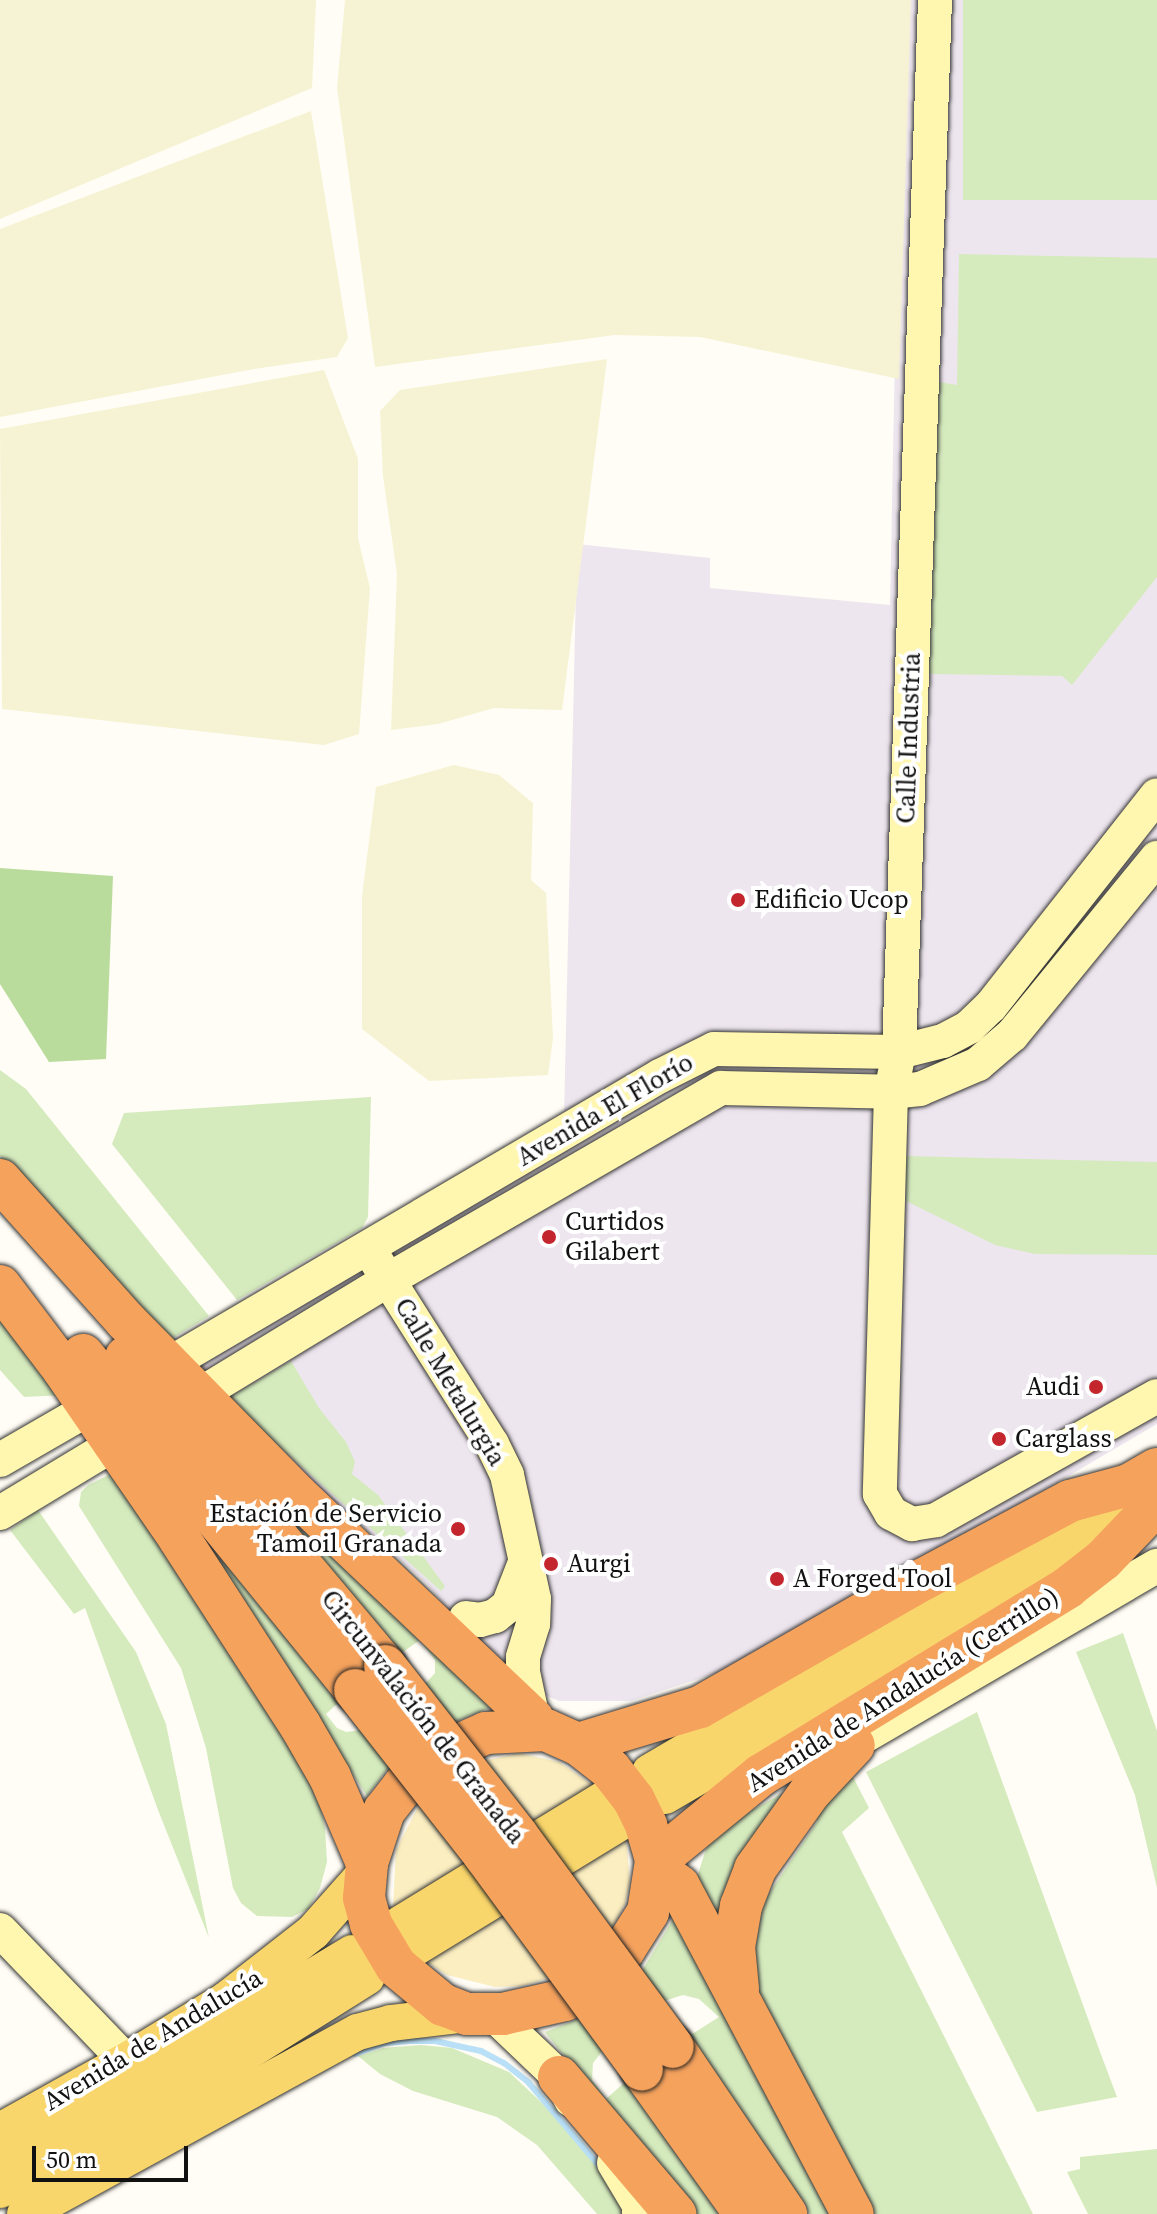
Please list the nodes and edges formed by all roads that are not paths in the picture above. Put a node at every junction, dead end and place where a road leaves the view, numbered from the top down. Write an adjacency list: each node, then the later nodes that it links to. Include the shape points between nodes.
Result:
1 (935, 0): 6 (main road, Calle Industria)
2 (1157, 795): 4 (main road, Avenida El Florío)
3 (1157, 858): 5 (main road, Avenida El Florío)
4 (1062, 914): 5 (main road); 6 (main road, Avenida El Florío, via 969,1027 943,1041)
5 (1090, 941): 8 (main road, Avenida El Florío, via 1012,1035 978,1064 920,1089)
6 (899, 1052): 7 (main road, Avenida El Florío, via 714,1049); 8 (main road, Calle Industria)
7 (689, 1060): 9 (main road); 12 (main road, Avenida El Florío)
8 (891, 1092): 9 (main road, Avenida El Florío, via 721,1088); 18 (main road, Calle Industria, via 879,1474 880,1494 891,1513 912,1524 936,1520)
9 (708, 1094): 14 (main road, Avenida El Florío)
10 (0, 1180): 22 (highway, via 126,1321)
11 (0, 1206): 28 (highway, Circunvalación de Granada)
12 (368, 1248): 14 (main road, Calle Metalurgia); 16 (main road, Avenida El Florío)
13 (0, 1256): 28 (highway, Circunvalación de Granada)
14 (388, 1280): 17 (main road, Avenida El Florío); 25 (main road, Calle Metalurgia, via 500,1460 515,1501)
15 (0, 1286): 36 (highway, via 179,1538 300,1725 330,1777)
16 (181, 1357)
17 (212, 1387)
18 (1157, 1396)
19 (78, 1415): 21 (main road)
20 (101, 1452): 24 (main road)
21 (0, 1460)
22 (297, 1495): 27 (highway, via 333,1514 439,1605); 29 (highway)
23 (1147, 1495): 29 (highway, via 1070,1501 700,1707); 31 (highway, Avenida de Andalucía (Cerrillo), via 1103,1560 1067,1588); 32 (main road, Avenida de Andalucía (Cerrillo), via 1079,1521)
24 (0, 1513)
25 (524, 1565): 27 (main road, via 508,1606 495,1616); 29 (main road, Calle Metalurgia, via 534,1599 523,1672)
26 (1157, 1566): 30 (main road, Avenida de Andalucía (Cerrillo))
27 (466, 1618)
28 (370, 1678): 42 (highway, Circunvalación de Granada, bridge, via 494,1869)
29 (553, 1731): 35 (highway, via 610,1769 634,1800); 36 (highway, via 486,1733 434,1756 384,1811)
30 (854, 1745): 31 (main road, Avenida de Andalucía (Cerrillo), via 815,1764); 40 (highway, via 810,1792 755,1869 734,1947)
31 (761, 1775): 35 (highway, Avenida de Andalucía (Cerrillo))
32 (657, 1784)
33 (611, 1812): 34 (main road)
34 (554, 1846)
35 (656, 1865): 40 (highway, via 679,1886); 41 (highway, via 648,1912 598,1979 565,2000)
36 (367, 1868): 41 (highway, via 364,1898 371,1924 396,1966 443,2005); 43 (main road, Avenida de Andalucía, via 313,1932 270,1967)
37 (486, 1888): 39 (main road)
38 (0, 1930): 43 (main road)
39 (407, 1936)
40 (740, 2002): 53 (highway)
41 (481, 2014): 44 (main road); 48 (main road, via 391,2023 358,2032)
42 (658, 2058): 51 (highway, Circunvalación de Granada); 52 (highway, Circunvalación de Granada)
43 (126, 2061): 45 (main road, Avenida de Andalucía)
44 (559, 2077): 49 (main road, via 584,2127 618,2168); 50 (highway)
45 (0, 2131)
46 (0, 2161): 47 (main road, Avenida de Andalucía, via 360,1965 233,2061)
47 (0, 2190)
48 (25, 2214)
49 (639, 2214)
50 (675, 2214)
51 (745, 2214)
52 (786, 2214)
53 (853, 2214)

